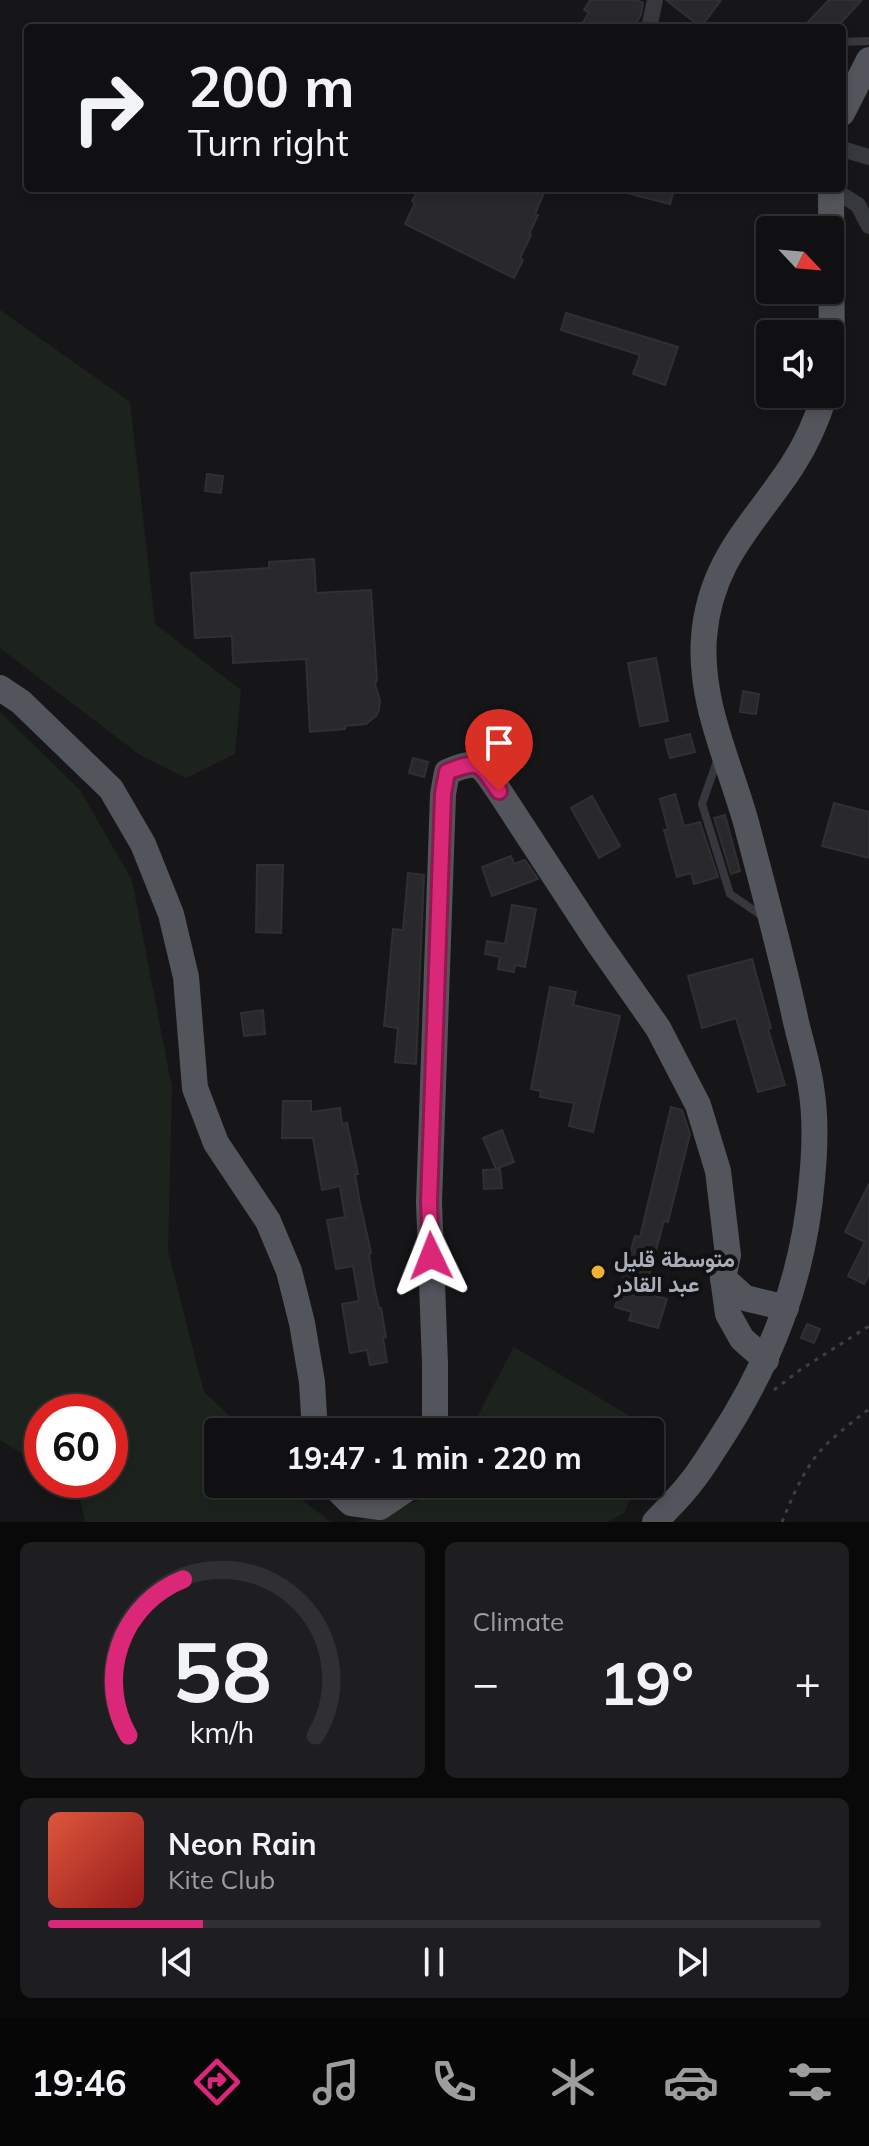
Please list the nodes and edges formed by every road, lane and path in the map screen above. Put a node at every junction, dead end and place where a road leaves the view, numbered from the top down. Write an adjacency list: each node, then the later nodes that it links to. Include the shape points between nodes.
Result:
1 (655, 0): 2 (street)
2 (650, 24)
3 (869, 41): 4 (lane)
4 (846, 42)
5 (869, 60): 6 (main road)
6 (846, 99)
7 (846, 150): 8 (street)
8 (869, 157)
9 (831, 192): 12 (main road)
10 (837, 192): 11 (street, via 858,205)
11 (869, 226)
12 (832, 320)
13 (821, 408): 15 (main road, via 792,467 716,579 703,670)
14 (0, 688): 23 (main road, via 111,789 143,844 171,914 186,977 195,1088 216,1143 268,1221 289,1271 302,1323)
15 (722, 746): 16 (main road); 16 (lane, via 702,804 730,894)
16 (772, 923): 18 (main road, via 811,1088 814,1128 809,1214)
17 (723, 1278): 18 (main road, via 745,1298); 20 (main road, via 728,1314 742,1339); 24 (main road, via 728,1255 718,1171 698,1105 658,1028 482,768 467,763 447,772 429,1202)
18 (786, 1308): 20 (main road)
19 (869, 1326): 21 (path)
20 (766, 1360): 27 (main road, via 692,1482)
21 (765, 1397)
22 (869, 1409): 28 (path, via 808,1467)
23 (314, 1418)
24 (435, 1418)
25 (346, 1498): 26 (main road, via 380,1507)
26 (393, 1498)
27 (655, 1522)
28 (782, 1522)

